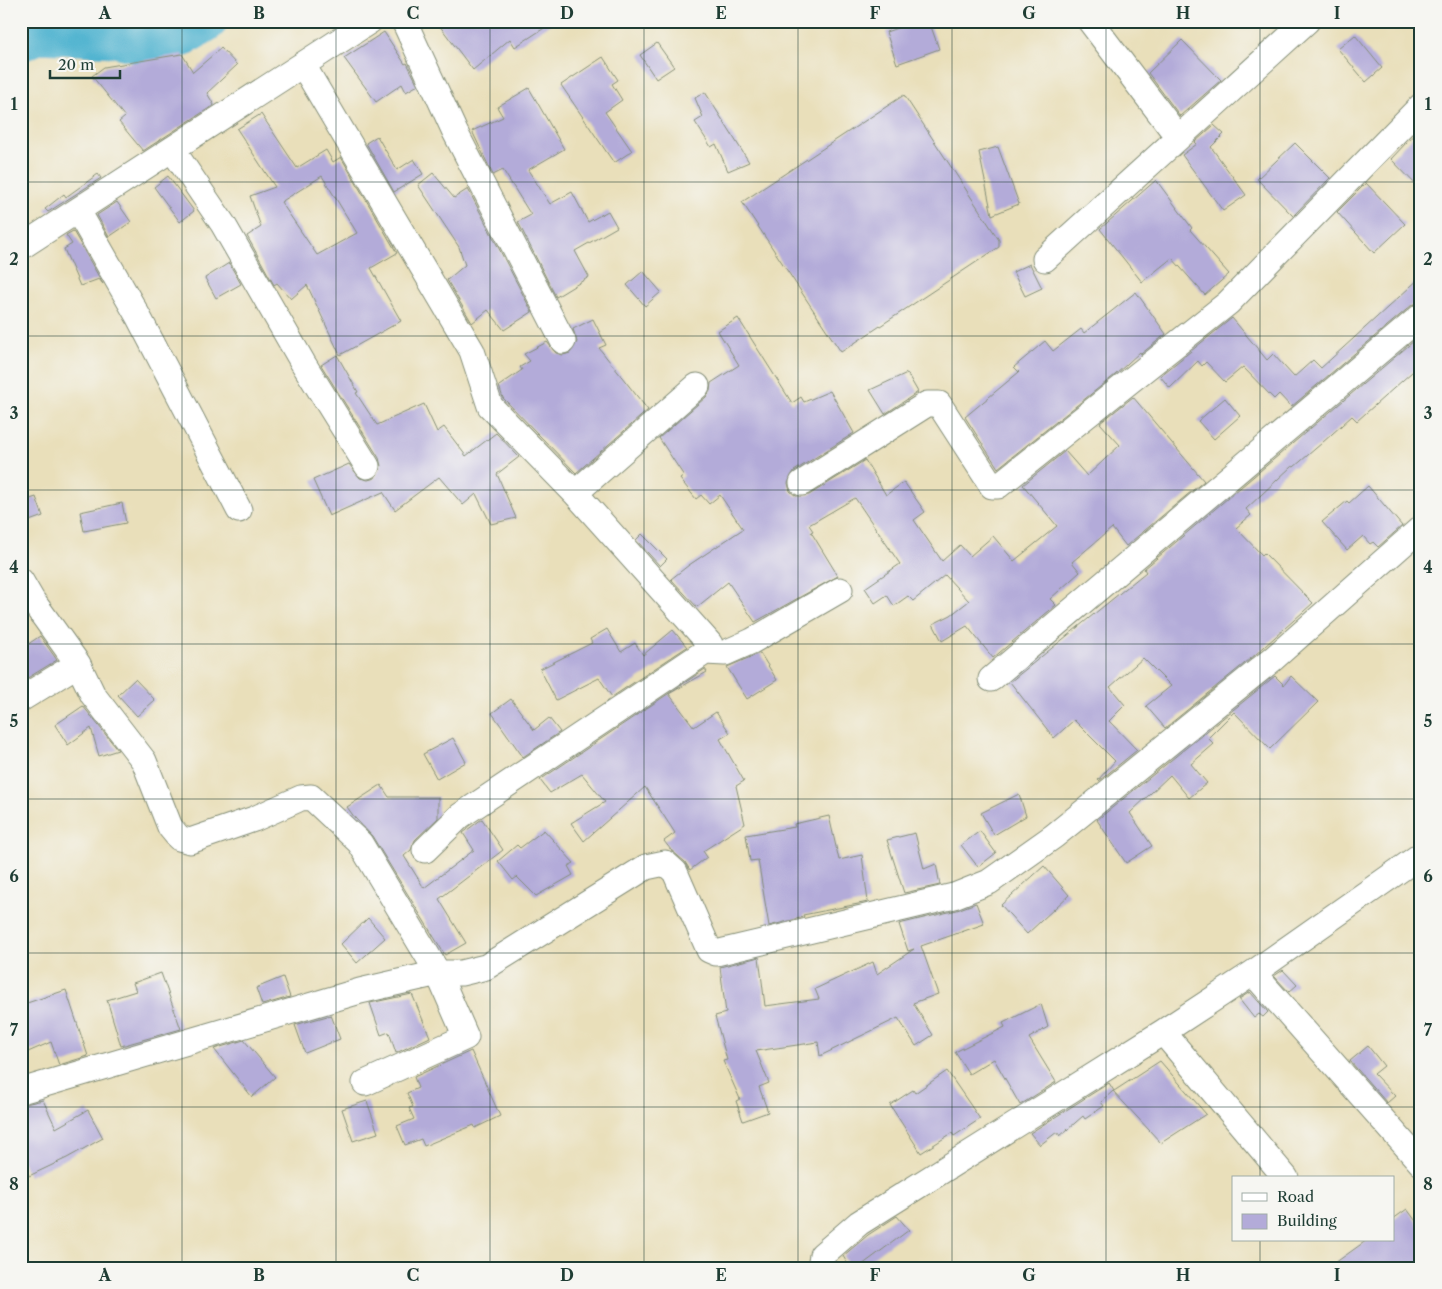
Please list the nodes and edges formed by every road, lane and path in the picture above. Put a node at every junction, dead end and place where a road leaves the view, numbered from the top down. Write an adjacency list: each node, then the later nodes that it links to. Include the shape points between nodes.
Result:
1 (370, 21): 5 (street)
2 (404, 21): 13 (street, via 455,132)
3 (1090, 21): 7 (street)
4 (1307, 21): 7 (street)
5 (303, 64): 8 (street); 17 (street, via 472,351 490,406)
6 (1421, 106): 16 (street, via 1228,303 998,486 992,486 939,404 927,404)
7 (1178, 137): 11 (street)
8 (172, 149): 9 (street); 15 (street, via 223,224)
9 (78, 211): 10 (street); 18 (street, via 138,316)
10 (21, 247)
11 (1045, 259)
12 (1421, 316): 24 (street)
13 (564, 342)
14 (697, 386): 17 (street)
15 (367, 466)
16 (802, 483)
17 (575, 493): 22 (street, via 710,644)
18 (239, 510)
19 (1421, 528): 28 (street, via 1274,658 1054,836 989,882 954,896 716,953 709,950 675,872 665,863 646,867 486,967 461,973)
20 (840, 590): 22 (street, via 752,641 725,653)
21 (25, 596): 23 (street)
22 (705, 652): 26 (street, via 460,816)
23 (78, 664): 25 (street); 28 (street, via 93,695 144,760 170,827 179,838 190,841 311,797 360,843)
24 (991, 679)
25 (21, 699)
26 (425, 850)
27 (1421, 855): 29 (street)
28 (438, 973): 31 (street, via 466,1038); 32 (street, via 360,990)
29 (1253, 973): 30 (street); 33 (street)
30 (1163, 1032): 34 (street); 35 (street, via 859,1223 822,1255)
31 (364, 1083)
32 (21, 1090)
33 (1421, 1163)
34 (1284, 1176)
35 (820, 1268)

